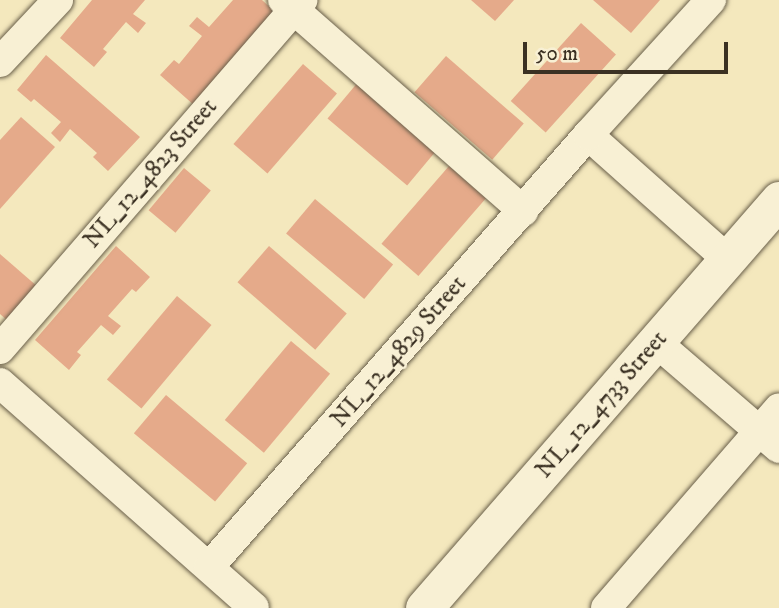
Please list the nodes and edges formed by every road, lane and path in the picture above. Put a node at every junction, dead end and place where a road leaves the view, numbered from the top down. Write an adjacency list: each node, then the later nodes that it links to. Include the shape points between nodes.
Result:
1 (58, 0): 4 (street)
2 (711, 0): 5 (street, NL_12_4829 Street)
3 (293, 3): 7 (street); 10 (street, NL_12_4823 Street)
4 (0, 62)
5 (588, 135): 7 (street, NL_12_4829 Street); 8 (street)
6 (779, 200): 8 (street, NL_12_4733 Street)
7 (523, 211): 14 (street, NL_12_4829 Street)
8 (727, 259): 9 (street, NL_12_4733 Street)
9 (657, 342): 13 (street); 16 (street, NL_12_4733 Street)
10 (0, 349)
11 (0, 383): 14 (street)
12 (779, 408): 13 (street)
13 (769, 439): 17 (street)
14 (209, 567): 15 (street)
15 (254, 608)
16 (424, 608)
17 (606, 608)

